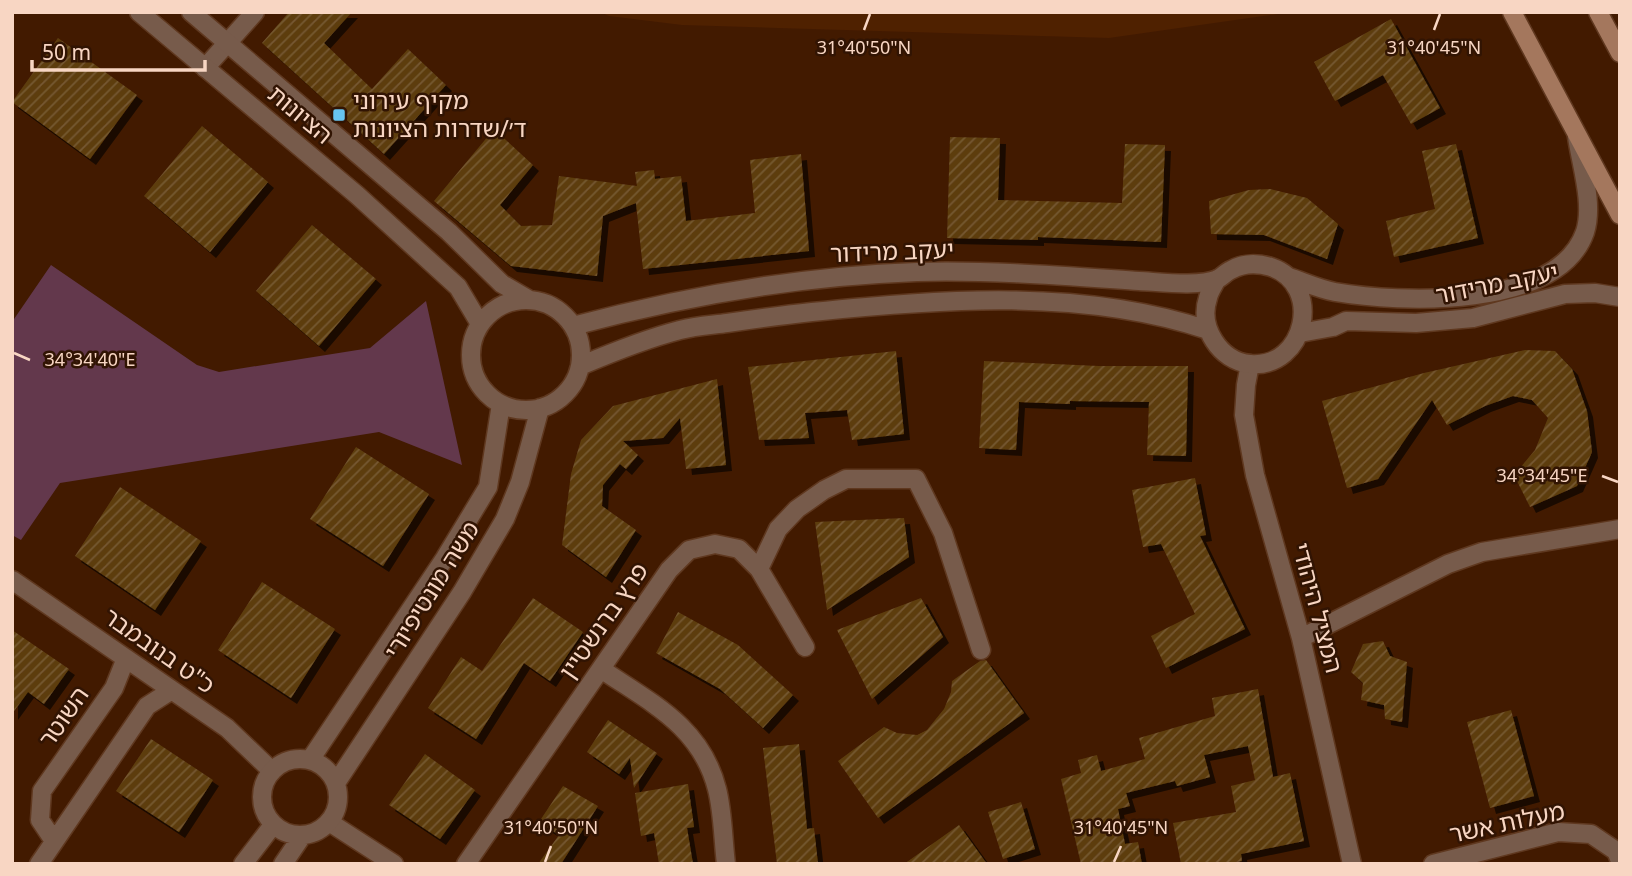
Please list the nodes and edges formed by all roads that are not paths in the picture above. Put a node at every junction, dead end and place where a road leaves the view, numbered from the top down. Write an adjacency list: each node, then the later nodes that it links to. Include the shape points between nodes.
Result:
1 (139, 12): 8 (street, הציונות)
2 (191, 12): 6 (street, הציונות)
3 (255, 12): 6 (street)
4 (1512, 12): 9 (main road)
5 (1598, 12): 7 (main road)
6 (228, 43): 8 (street); 14 (street, הציונות, via 449,232 502,284)
7 (1620, 52)
8 (205, 68): 15 (street, הציונות, via 358,195 458,287)
9 (1576, 130): 10 (main road); 11 (street, יעקב מרידור, via 1588,208 1585,231 1575,250 1549,274 1507,289 1449,299 1404,300 1331,291)
10 (1620, 215)
11 (1289, 278): 12 (street, via 1261,264 1245,264); 18 (street, via 1303,303)
12 (1217, 279): 16 (street, יעקב מרידור, via 1183,284 914,272 728,292 647,306); 17 (street, via 1208,298)
13 (1620, 297): 18 (street, יעקב מרידור, via 1565,294 1473,318 1416,323 1346,321)
14 (528, 299): 15 (street, via 493,310); 16 (street, via 561,312)
15 (480, 324): 21 (street, via 471,360 486,393)
16 (573, 326): 20 (street, via 582,352)
17 (1208, 330): 19 (street, via 1231,359); 20 (street, יעקב מרידור, via 1114,309 1026,300 949,301 791,314 683,329 628,345)
18 (1300, 333): 19 (street, via 1285,353)
19 (1250, 364): 26 (street, המציל היהודי, via 1244,415)
20 (580, 366): 22 (street, via 566,393)
21 (501, 404): 22 (street); 32 (street, משה מונטיפיורי, via 488,486)
22 (540, 408): 34 (street, משה מונטיפיורי, via 505,519)
23 (1620, 529): 26 (street, via 1482,552 1448,564)
24 (759, 569): 27 (street, פרץ ברנשטיין); 28 (street, via 778,528 824,490 846,479 916,479 943,533); 30 (street, פרץ ברנשטיין, via 739,549 715,544 688,550 669,570)
25 (12, 580): 29 (street, כ"ט בנובמבר)
26 (1301, 638): 46 (street, המציל היהודי)
27 (805, 647)
28 (981, 650)
29 (126, 658): 31 (street, כ"ט בנובמבר); 38 (street, השוטר, via 114,688 42,791 40,820)
30 (601, 669): 44 (street, פרץ ברנשטיין); 45 (street, via 674,719 702,750 717,789)
31 (172, 690): 33 (street, כ"ט בנובמבר, via 226,728); 38 (street, via 147,706)
32 (310, 760): 33 (street, via 286,762); 34 (street, via 321,765)
33 (272, 771): 36 (street, via 262,793)
34 (336, 783): 35 (street, via 338,803)
35 (329, 822): 37 (street); 43 (street)
36 (273, 825): 37 (street); 41 (street)
37 (302, 836): 42 (street)
38 (54, 841): 40 (street)
39 (1620, 861): 47 (street, מעלות אשר, via 1616,850 1591,834 1558,832)
40 (39, 864)
41 (243, 864)
42 (283, 864)
43 (394, 864)
44 (466, 864)
45 (726, 864)
46 (1352, 864)
47 (1433, 864)

